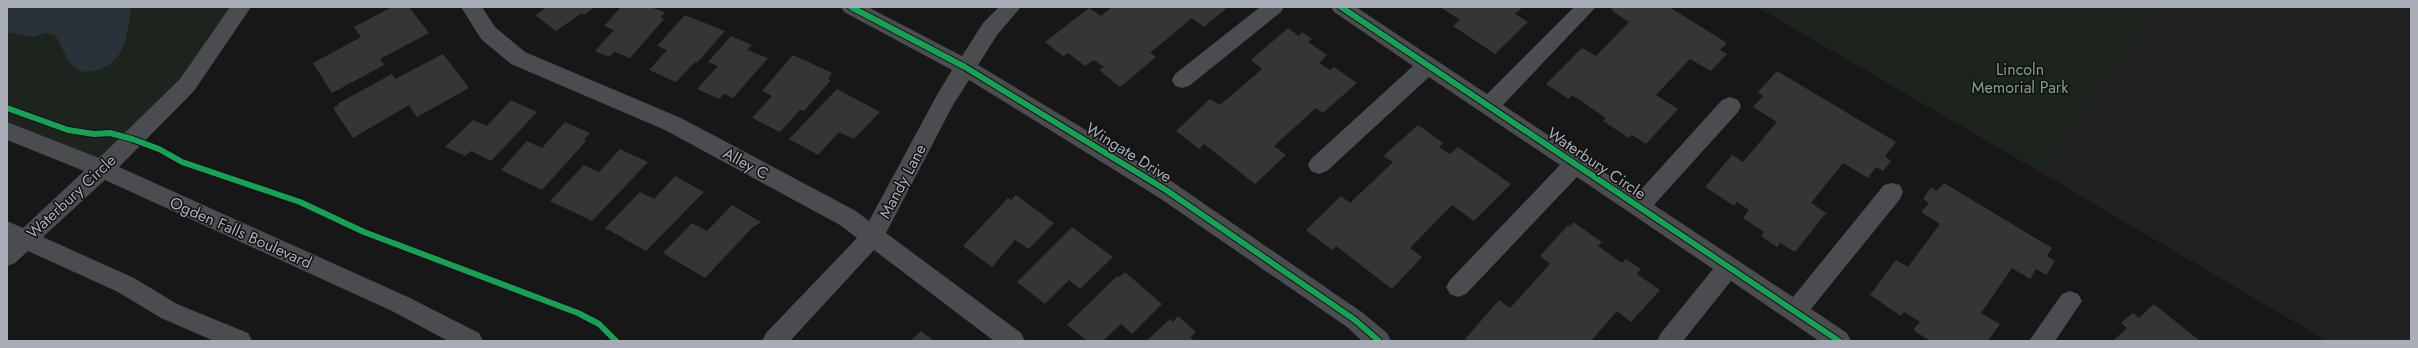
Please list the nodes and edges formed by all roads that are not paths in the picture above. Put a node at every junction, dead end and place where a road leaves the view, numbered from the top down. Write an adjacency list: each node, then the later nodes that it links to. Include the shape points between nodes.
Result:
1 (241, 7): 16 (street, Waterbury Circle, via 187,85)
2 (471, 7): 20 (street, Alley C, via 488,33 518,58 673,124 848,218)
3 (851, 7): 9 (street, Wingate Drive)
4 (1011, 7): 9 (street, Mandy Lane, via 990,30)
5 (1274, 7): 10 (street)
6 (1586, 7): 11 (street)
7 (1353, 10): 8 (street, Waterbury Circle)
8 (1428, 65): 11 (street, Waterbury Circle); 14 (street)
9 (965, 67): 20 (street, Mandy Lane, via 945,99); 30 (street, Wingate Drive, via 1166,190 1355,320)
10 (1182, 80)
11 (1488, 106): 15 (street, Waterbury Circle)
12 (1730, 106): 18 (street)
13 (7, 131): 16 (street, Ogden Falls Boulevard)
14 (1319, 164)
15 (1575, 164): 18 (street, Waterbury Circle); 23 (street)
16 (102, 169): 19 (street, Waterbury Circle); 27 (street, Ogden Falls Boulevard, via 400,304)
17 (1892, 192): 25 (street)
18 (1639, 207): 22 (street, Waterbury Circle)
19 (16, 235): 21 (street, Waterbury Circle); 26 (street, via 126,285 169,311)
20 (873, 236): 28 (street, Mandy Lane); 29 (street, Alley C)
21 (7, 256)
22 (1728, 267): 25 (street, Waterbury Circle); 31 (street)
23 (1458, 286)
24 (2070, 301): 33 (street)
25 (1795, 312): 32 (street, Waterbury Circle)
26 (240, 341)
27 (472, 341)
28 (774, 341)
29 (1013, 341)
30 (1379, 341)
31 (1669, 341)
32 (1839, 341)
33 (2041, 341)

